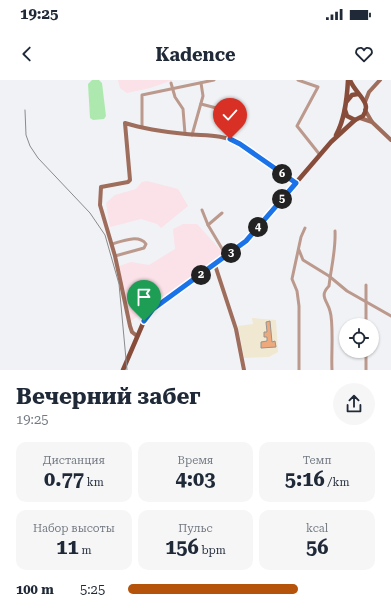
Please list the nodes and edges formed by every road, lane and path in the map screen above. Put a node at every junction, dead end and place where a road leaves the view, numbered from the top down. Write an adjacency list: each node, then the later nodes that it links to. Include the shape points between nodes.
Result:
1 (214, 80): 6 (street)
2 (298, 80): 24 (street, via 318,87 297,126)
3 (349, 80): 9 (main road); 10 (main road)
4 (380, 80): 8 (street)
5 (171, 83): 7 (street)
6 (201, 83): 7 (street); 12 (street)
7 (173, 89): 19 (street, via 142,95); 20 (street, via 183,109)
8 (369, 92): 9 (street); 11 (street)
9 (359, 95): 10 (main road, via 352,96); 11 (main road)
10 (347, 101): 14 (main road)
11 (365, 102): 15 (main road)
12 (201, 104): 13 (street); 21 (street)
13 (224, 110)
14 (345, 110): 17 (main road, via 347,116); 23 (main road)
15 (366, 110): 16 (main road); 18 (street)
16 (360, 118): 17 (main road); 18 (street)
17 (355, 120): 23 (main road)
18 (372, 122): 22 (street)
19 (142, 128): 20 (street); 31 (street, via 125,123 130,180 100,188 100,206)
20 (185, 134): 21 (street)
21 (192, 135): 25 (street, via 222,136 230,139)
22 (391, 140)
23 (331, 142): 24 (main road)
24 (320, 155): 25 (main road)
25 (296, 183): 34 (main road, via 246,241)
26 (202, 210): 28 (street)
27 (222, 213): 28 (street)
28 (208, 225): 34 (street)
29 (305, 228): 32 (street)
30 (335, 231): 36 (street, via 334,255)
31 (112, 244): 33 (street); 33 (street, via 138,238 146,244 142,249)
32 (298, 248): 36 (street, via 303,260); 45 (street, via 292,279 298,291)
33 (116, 256): 41 (street, via 130,326 132,332)
34 (226, 257): 35 (main road)
35 (215, 265): 41 (main road, via 153,309 144,321); 44 (street, via 236,329)
36 (329, 276): 38 (street, via 336,284); 46 (street, via 328,286 323,294 331,313)
37 (366, 285): 38 (street)
38 (365, 302): 39 (street); 40 (street)
39 (391, 316)
40 (366, 318)
41 (138, 336): 43 (main road)
42 (366, 358): 47 (street)
43 (123, 370)
44 (244, 370)
45 (299, 370)
46 (332, 370)
47 (366, 370)

